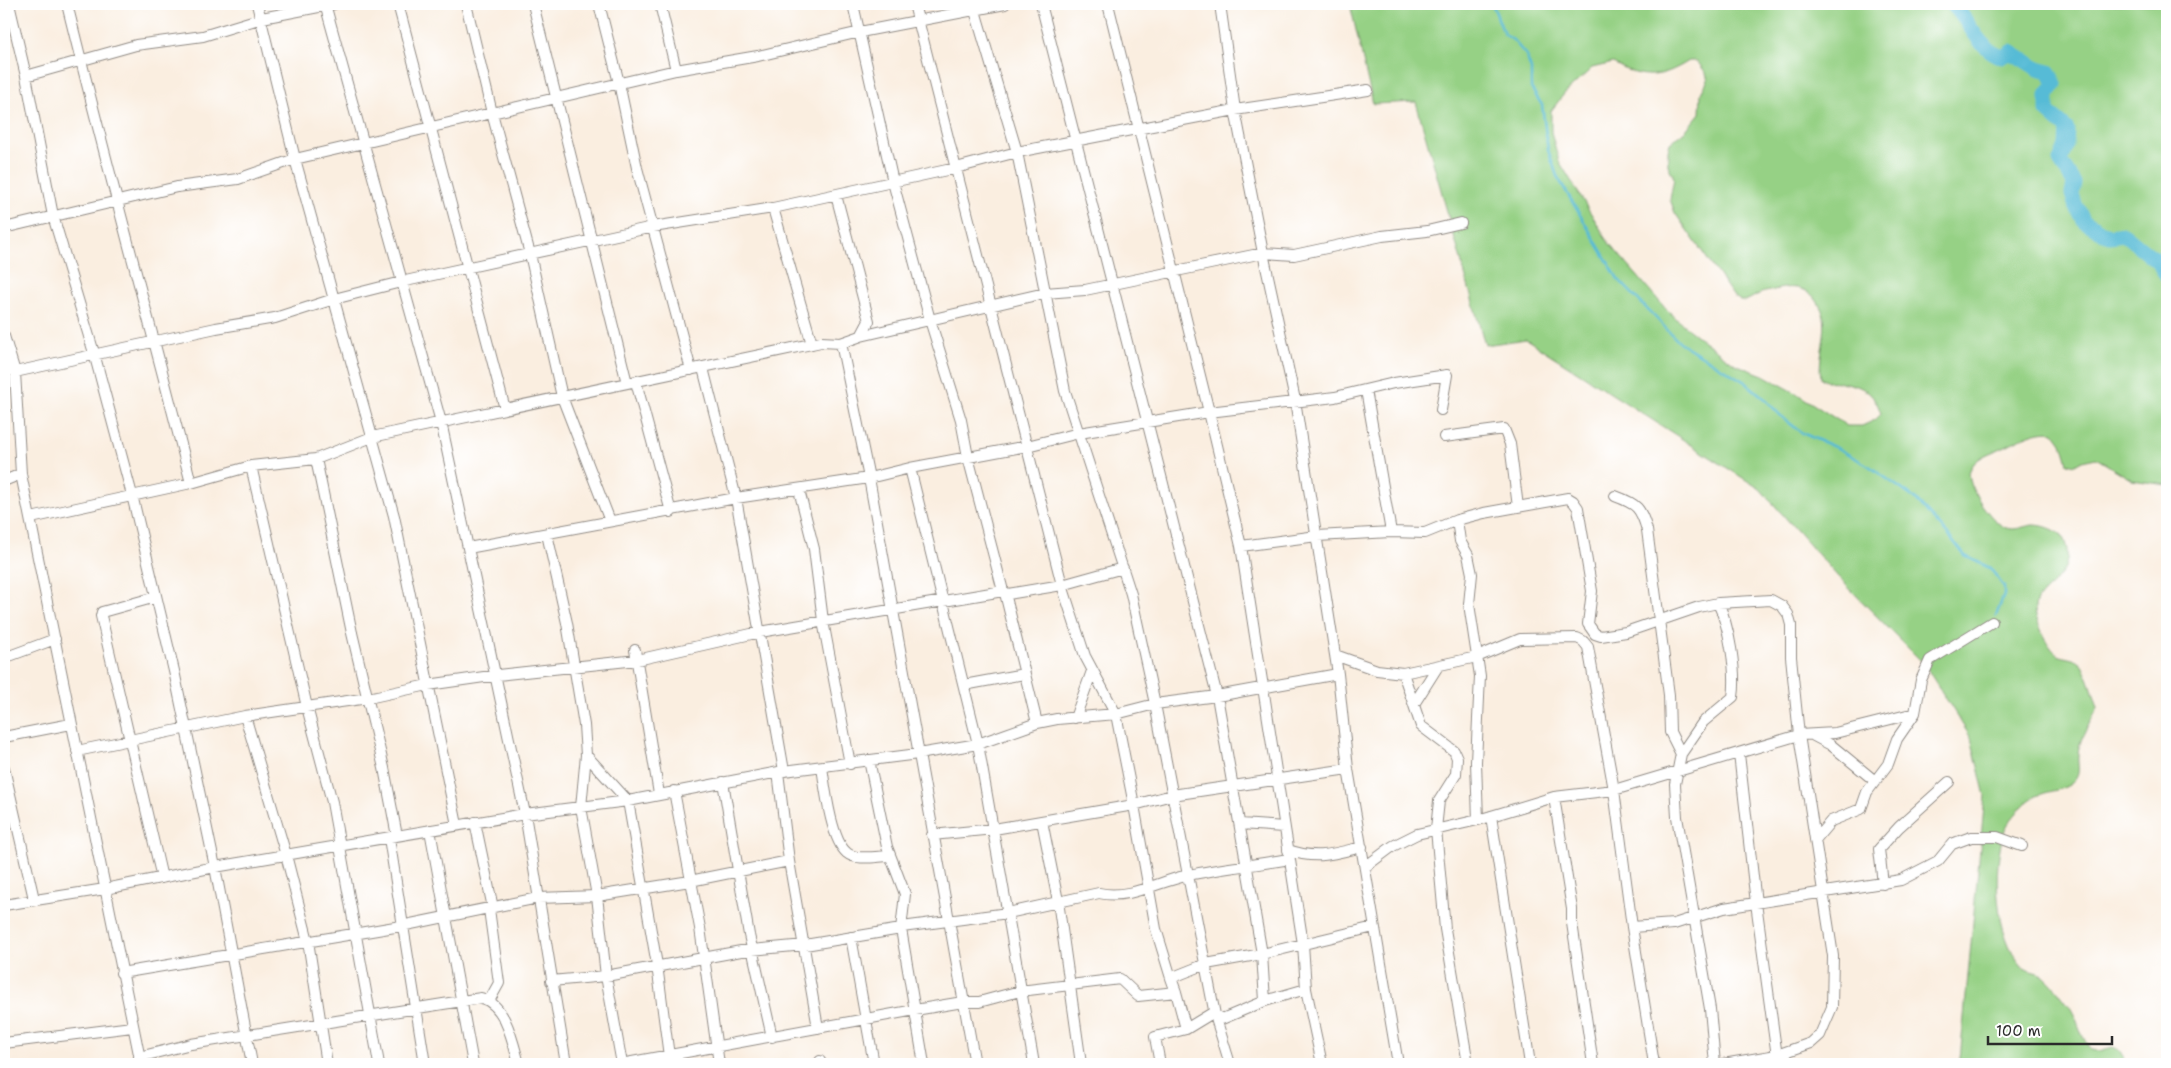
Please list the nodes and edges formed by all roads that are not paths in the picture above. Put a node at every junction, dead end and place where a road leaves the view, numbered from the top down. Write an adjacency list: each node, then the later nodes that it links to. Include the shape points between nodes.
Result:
1 (9, 4): 22 (street)
2 (68, 4): 20 (street)
3 (257, 4): 17 (street)
4 (398, 4): 28 (street)
5 (466, 4): 27 (street)
6 (533, 4): 25 (street)
7 (599, 4): 23 (street)
8 (660, 4): 21 (street)
9 (853, 4): 19 (street)
10 (914, 4): 18 (street)
11 (1005, 4): 16 (street)
12 (1041, 4): 30 (street)
13 (1108, 4): 29 (street)
14 (1220, 4): 26 (street)
15 (328, 5): 17 (street); 31 (street)
16 (974, 6): 18 (street); 32 (street)
17 (262, 18): 20 (street, via 203,36 136,45); 33 (street)
18 (919, 22): 19 (street); 34 (street)
19 (860, 32): 21 (street, via 758,56); 35 (street)
20 (81, 61): 22 (street); 37 (street)
21 (676, 70): 23 (street)
22 (26, 76): 39 (street)
23 (620, 83): 25 (street); 41 (street, via 636,168)
24 (1368, 90): 26 (street)
25 (556, 98): 27 (street); 43 (street)
26 (1235, 110): 29 (street); 44 (street)
27 (492, 113): 28 (street); 45 (street)
28 (430, 127): 31 (street); 46 (street)
29 (1139, 129): 30 (street); 47 (street)
30 (1075, 142): 32 (street); 49 (street)
31 (363, 143): 33 (street); 48 (street)
32 (1017, 152): 34 (street); 50 (street)
33 (295, 159): 37 (street, via 238,179 176,187); 51 (street)
34 (956, 168): 35 (street); 52 (street)
35 (894, 182): 36 (street); 53 (street)
36 (836, 195): 38 (street); 55 (street, via 869,321)
37 (116, 201): 39 (street); 56 (street)
38 (772, 208): 41 (street); 58 (street)
39 (53, 216): 42 (street); 59 (street)
40 (1461, 223): 44 (street, via 1294,255)
41 (653, 226): 43 (street); 62 (street)
42 (4, 228)
43 (592, 241): 45 (street); 64 (street)
44 (1263, 253): 47 (street); 67 (street)
45 (530, 254): 46 (street); 66 (street)
46 (466, 266): 48 (street); 68 (street)
47 (1173, 272): 49 (street); 70 (street)
48 (401, 282): 51 (street); 71 (street)
49 (1112, 283): 50 (street, via 1085,290); 72 (street)
50 (1045, 293): 52 (street); 73 (street, via 1065,391)
51 (334, 299): 56 (street, via 275,318); 74 (street)
52 (992, 306): 53 (street); 76 (street)
53 (930, 320): 55 (street); 77 (street, via 961,420)
54 (4, 336): 63 (street)
55 (860, 336): 57 (street)
56 (155, 342): 59 (street); 84 (street)
57 (841, 343): 58 (street); 82 (street)
58 (812, 344): 61 (street)
59 (94, 353): 63 (street); 86 (street)
60 (4, 366): 63 (street)
61 (703, 368): 62 (street); 88 (street)
62 (691, 370): 64 (street)
63 (15, 372): 81 (street)
64 (631, 383): 66 (street); 90 (street)
65 (1366, 390): 67 (street); 69 (street, via 1447,375); 94 (street)
66 (562, 397): 68 (street); 93 (street)
67 (1295, 400): 70 (street); 96 (street)
68 (505, 409): 71 (street)
69 (1441, 410)
70 (1209, 412): 72 (street); 97 (street)
71 (441, 422): 74 (street); 98 (street)
72 (1147, 423): 73 (street); 127 (street)
73 (1079, 433): 76 (street); 99 (street)
74 (372, 437): 78 (street); 124 (street, via 394,516)
75 (1444, 437): 89 (street, via 1504,429 1510,444)
76 (1028, 446): 77 (street); 100 (street)
77 (968, 457): 80 (street); 101 (street)
78 (316, 459): 79 (street); 128 (street)
79 (251, 466): 84 (street); 131 (street)
80 (910, 468): 82 (street); 103 (street)
81 (21, 474): 83 (street); 91 (street)
82 (869, 478): 85 (street); 105 (street)
83 (4, 480)
84 (191, 482): 86 (street)
85 (799, 490): 88 (street); 106 (street, via 814,549)
86 (132, 495): 91 (street); 102 (street)
87 (1615, 496): 107 (street, via 1642,511 1648,530)
88 (736, 498): 90 (street); 109 (street)
89 (1518, 506): 92 (street); 110 (street, via 1562,498 1573,501 1578,508 1592,591 1588,624)
90 (671, 512): 93 (street)
91 (31, 518): 112 (street)
92 (1456, 520): 94 (street, via 1425,532); 116 (street, via 1472,574 1469,604)
93 (610, 521): 95 (street)
94 (1390, 532): 96 (street)
95 (547, 534): 98 (street); 118 (street)
96 (1317, 536): 97 (street); 114 (street)
97 (1240, 546): 126 (street)
98 (468, 548): 169 (street)
99 (1123, 568): 100 (street); 129 (street)
100 (1062, 585): 101 (street); 120 (street)
101 (1004, 592): 103 (street); 122 (street)
102 (156, 597): 138 (street); 142 (street, via 110,609 102,612 101,616)
103 (942, 600): 105 (street); 125 (street)
104 (1718, 602): 107 (street); 139 (street, via 1771,600 1788,614); 146 (street, via 1726,619 1729,637 1733,696 1703,722)
105 (893, 611): 106 (street); 145 (street)
106 (823, 621): 109 (street); 150 (street)
107 (1660, 621): 110 (street, via 1626,632); 146 (street, via 1670,732)
108 (1992, 622): 132 (street, via 1930,660 1921,680)
109 (760, 632): 113 (street); 155 (street)
110 (1594, 632): 111 (street); 117 (street)
111 (1577, 638): 116 (street, via 1520,638); 117 (street, via 1584,641)
112 (55, 639): 115 (street); 137 (street)
113 (636, 655): 118 (street); 163 (street)
114 (1335, 655): 121 (street, via 1377,670); 123 (street)
115 (4, 658)
116 (1477, 658): 119 (street); 171 (street, via 1480,676 1476,762)
117 (1592, 658): 161 (street)
118 (574, 666): 124 (street); 148 (street)
119 (1438, 666): 121 (street); 130 (street)
120 (1092, 672): 133 (street); 135 (street)
121 (1403, 673): 130 (street)
122 (1024, 674): 125 (street); 136 (street)
123 (1338, 674): 126 (street); 153 (street)
124 (428, 685): 128 (street); 175 (street)
125 (964, 685): 143 (street)
126 (1263, 688): 127 (street); 156 (street)
127 (1217, 696): 129 (street); 160 (street)
128 (368, 698): 131 (street); 181 (street)
129 (1155, 704): 133 (street); 164 (street)
130 (1414, 704): 178 (street, via 1421,726 1454,751 1457,758 1456,774 1439,801)
131 (307, 707): 134 (street); 183 (street)
132 (1915, 713): 140 (street); 157 (street, via 1897,739 1888,764)
133 (1116, 714): 135 (street); 167 (street)
134 (246, 716): 138 (street); 186 (street)
135 (1075, 718): 136 (street)
136 (1037, 723): 143 (street)
137 (71, 724): 141 (street); 144 (street)
138 (185, 729): 142 (street); 190 (street)
139 (1799, 736): 140 (street); 147 (street); 182 (street)
140 (1814, 736): 157 (street, via 1831,744)
141 (4, 737)
142 (130, 741): 144 (street); 195 (street)
143 (978, 744): 145 (street); 177 (street)
144 (77, 751): 199 (street)
145 (918, 754): 149 (street); 180 (street)
146 (1681, 754): 154 (street)
147 (1739, 754): 154 (street); 206 (street)
148 (586, 755): 166 (street); 168 (street)
149 (870, 760): 150 (street); 188 (street)
150 (850, 764): 151 (street)
151 (822, 767): 155 (street); 188 (street, via 829,811 846,853 856,857)
152 (4, 768): 204 (street)
153 (1348, 769): 156 (street); 185 (street)
154 (1678, 771): 161 (street); 211 (street, via 1675,784 1677,817)
155 (781, 772): 158 (street); 189 (street)
156 (1277, 780): 160 (street); 176 (street)
157 (1875, 781): 182 (street, via 1860,810 1831,822)
158 (723, 782): 162 (street); 193 (street)
159 (1949, 782): 197 (street, via 1899,827 1880,849)
160 (1233, 787): 164 (street); 174 (street)
161 (1614, 790): 165 (street); 216 (street)
162 (674, 791): 163 (street); 196 (street)
163 (659, 794): 166 (street)
164 (1172, 795): 167 (street); 194 (street)
165 (1554, 797): 170 (street); 278 (street)
166 (628, 801): 168 (street); 200 (street)
167 (1134, 806): 172 (street); 198 (street)
168 (581, 807): 169 (street); 202 (street)
169 (525, 814): 173 (street); 203 (street)
170 (1491, 816): 171 (street); 277 (street)
171 (1478, 820): 178 (street)
172 (1042, 821): 177 (street); 205 (street)
173 (475, 822): 175 (street); 208 (street)
174 (1240, 824): 176 (street); 191 (street)
175 (457, 825): 179 (street)
176 (1284, 827): 187 (street)
177 (994, 828): 180 (street); 209 (street)
178 (1436, 829): 192 (street, via 1404,840); 276 (street, via 1445,929)
179 (430, 830): 181 (street); 210 (street)
180 (932, 835): 212 (street)
181 (393, 837): 183 (street); 213 (street)
182 (1815, 840): 201 (street)
183 (340, 845): 186 (street); 217 (street)
184 (2022, 846): 197 (street, via 1997,837 1965,838 1952,844 1938,861 1920,871)
185 (1362, 847): 187 (street, via 1318,857); 192 (street)
186 (286, 855): 190 (street); 219 (street)
187 (1289, 855): 191 (street); 220 (street)
188 (889, 856): 215 (street, via 905,894)
189 (789, 861): 193 (street); 221 (street)
190 (215, 867): 195 (street); 223 (street)
191 (1247, 867): 194 (street); 224 (street)
192 (1365, 868): 214 (street)
193 (739, 870): 196 (street); 222 (street)
194 (1188, 875): 198 (street); 226 (street)
195 (162, 878): 199 (street)
196 (690, 881): 200 (street); 225 (street)
197 (1882, 884): 201 (street)
198 (1149, 887): 205 (street, via 1126,894 1110,896 1099,893); 230 (street, via 1156,929)
199 (105, 889): 204 (street); 228 (street)
200 (644, 889): 202 (street); 227 (street)
201 (1822, 893): 206 (street); 255 (street, via 1833,956 1832,1007 1820,1035 1811,1044)
202 (597, 896): 203 (street); 229 (street)
203 (538, 898): 208 (street); 231 (street)
204 (34, 899): 207 (street)
205 (1058, 901): 209 (street); 232 (street)
206 (1756, 903): 211 (street); 255 (street)
207 (4, 905)
208 (491, 908): 210 (street); 237 (street, via 499,976 497,990)
209 (1008, 913): 212 (street); 234 (street)
210 (444, 916): 213 (street); 236 (street)
211 (1696, 918): 216 (street, via 1674,924); 280 (street)
212 (948, 922): 215 (street); 239 (street)
213 (401, 926): 217 (street); 240 (street)
214 (1374, 927): 220 (street); 275 (street)
215 (902, 928): 218 (street); 241 (street)
216 (1632, 928): 279 (street)
217 (354, 933): 219 (street); 243 (street)
218 (851, 937): 221 (street); 244 (street)
219 (308, 941): 223 (street); 245 (street)
220 (1303, 944): 224 (street); 233 (street)
221 (805, 945): 222 (street); 247 (street)
222 (752, 950): 225 (street); 250 (street)
223 (231, 954): 228 (street); 249 (street)
224 (1262, 954): 226 (street); 238 (street)
225 (704, 957): 227 (street); 252 (street)
226 (1206, 964): 230 (street); 242 (street)
227 (657, 966): 229 (street); 254 (street)
228 (121, 973): 246 (street)
229 (606, 976): 231 (street); 265 (street)
230 (1171, 978): 235 (street)
231 (552, 981): 264 (street)
232 (1069, 984): 234 (street); 235 (street, via 1120,979 1138,996); 271 (street)
233 (1306, 990): 238 (street); 274 (street)
234 (1020, 991): 239 (street, via 979,1002); 270 (street)
235 (1176, 992): 248 (street)
236 (460, 1001): 237 (street, via 481,998); 240 (street); 262 (street)
237 (489, 1001): 263 (street, via 507,1025)
238 (1265, 1001): 242 (street, via 1222,1019 1218,1019)
239 (963, 1002): 241 (street); 269 (street)
240 (415, 1008): 243 (street); 261 (street)
241 (915, 1010): 244 (street); 268 (street)
242 (1214, 1012): 248 (street); 273 (street)
243 (370, 1014): 245 (street); 260 (street)
244 (867, 1020): 247 (street); 267 (street)
245 (321, 1024): 249 (street); 259 (street)
246 (132, 1027): 251 (street); 256 (street)
247 (818, 1028): 250 (street)
248 (1186, 1029): 272 (street, via 1155,1037)
249 (246, 1037): 256 (street, via 190,1044); 258 (street)
250 (772, 1037): 252 (street)
251 (4, 1043)
252 (716, 1047): 254 (street); 266 (street)
253 (4, 1060): 257 (street)
254 (670, 1060): 265 (street)
255 (1778, 1060): 281 (street)
256 (140, 1061)
257 (4, 1064)
258 (252, 1064)
259 (328, 1064)
260 (379, 1064)
261 (426, 1064)
262 (473, 1064)
263 (519, 1064)
264 (566, 1064)
265 (621, 1064)
266 (719, 1064)
267 (874, 1064)
268 (924, 1064)
269 (975, 1064)
270 (1034, 1064)
271 (1081, 1064)
272 (1160, 1064)
273 (1230, 1064)
274 (1322, 1064)
275 (1398, 1064)
276 (1468, 1064)
277 (1530, 1064)
278 (1593, 1064)
279 (1654, 1064)
280 (1715, 1064)
281 (1723, 1064)

